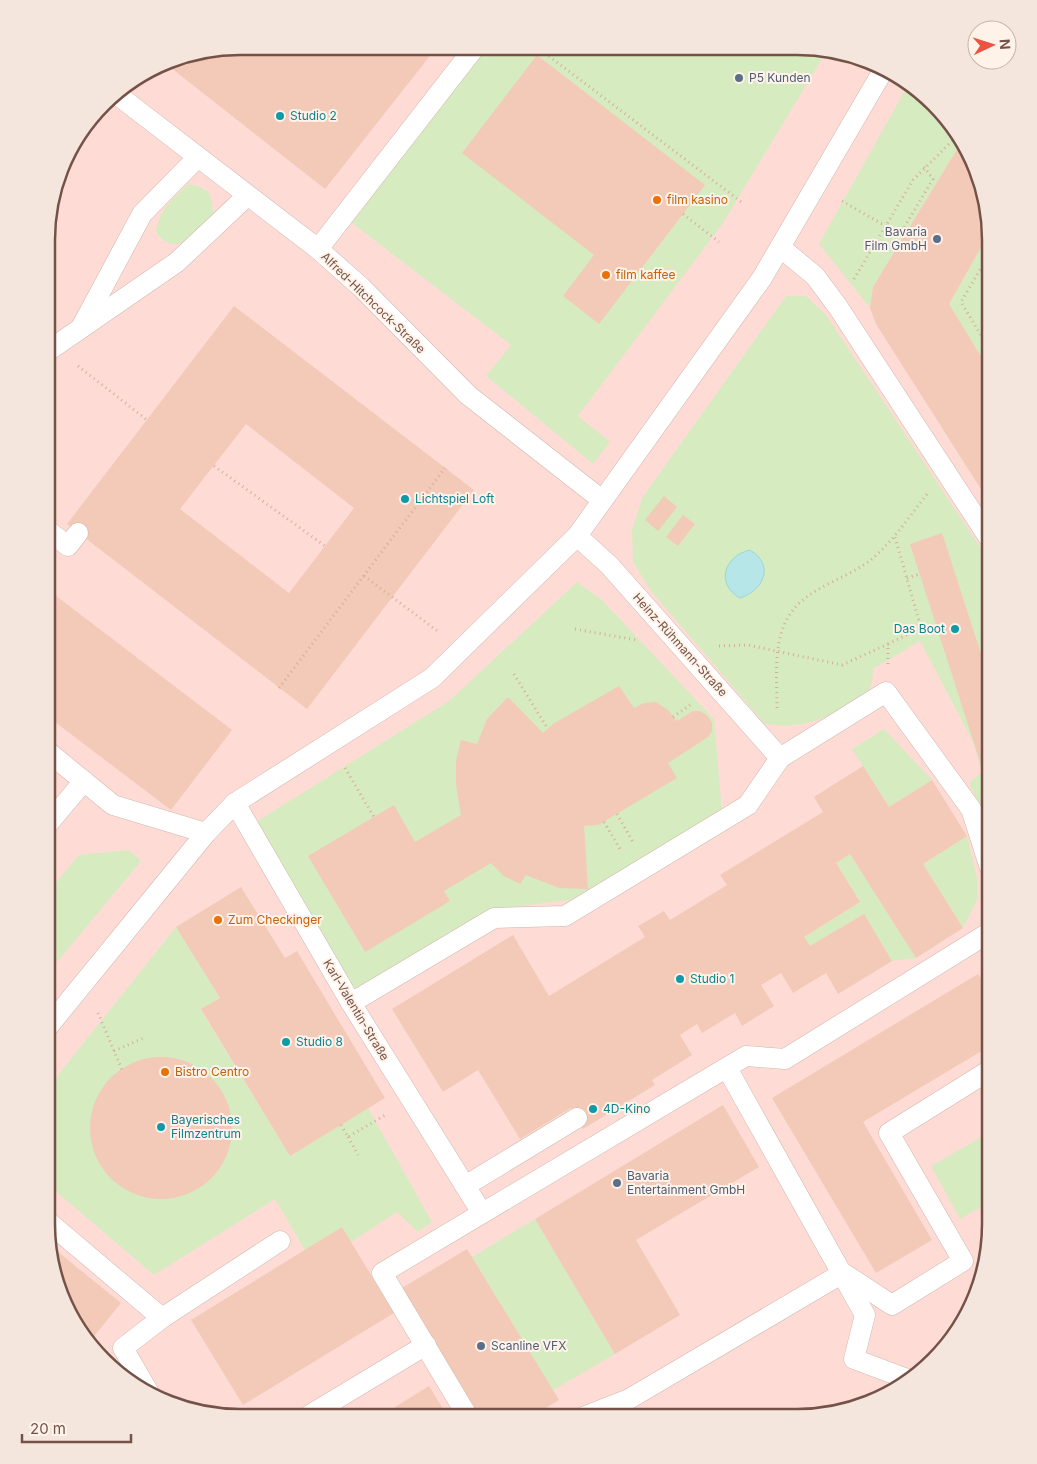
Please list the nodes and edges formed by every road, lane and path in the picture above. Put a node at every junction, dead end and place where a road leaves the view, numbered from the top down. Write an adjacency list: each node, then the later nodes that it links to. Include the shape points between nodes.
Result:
1 (469, 55): 15 (lane)
2 (548, 55): 10 (path)
3 (881, 75): 14 (lane)
4 (122, 98): 6 (lane, Alfred-Hitchcock-Straße)
5 (953, 140): 7 (path)
6 (197, 158): 8 (lane, Alfred-Hitchcock-Straße); 18 (lane, via 142,214)
7 (924, 167): 12 (path); 12 (path, via 933,180 902,231 904,236)
8 (247, 196): 15 (lane, Alfred-Hitchcock-Straße); 18 (lane, via 177,262)
9 (838, 199): 12 (path)
10 (744, 204)
11 (683, 214): 13 (path)
12 (885, 225): 17 (path)
13 (719, 242)
14 (781, 248): 17 (lane, via 815,276); 26 (lane)
15 (318, 249): 26 (lane, Alfred-Hitchcock-Straße, via 468,395)
16 (982, 266): 19 (path, via 961,302)
17 (838, 307): 25 (lane)
18 (80, 330): 20 (lane)
19 (982, 337)
20 (55, 346)
21 (55, 352): 22 (path)
22 (146, 420)
23 (214, 466): 32 (path)
24 (445, 468): 34 (path)
25 (946, 471): 27 (lane); 31 (path)
26 (602, 500): 30 (lane)
27 (982, 527)
28 (78, 532): 29 (lane, via 68,546)
29 (55, 536)
30 (577, 536): 37 (lane, Heinz-Rühmann-Straße, via 609,565); 39 (lane)
31 (895, 536): 35 (path); 40 (path, via 873,558 809,595 787,618)
32 (325, 546)
33 (920, 574): 35 (path)
34 (364, 576): 39 (path); 42 (path)
35 (907, 578): 38 (path, via 921,628)
36 (575, 629): 37 (path, via 598,635)
37 (677, 644): 40 (path, via 706,647 748,645); 48 (lane, Heinz-Rühmann-Straße)
38 (888, 644): 40 (path, via 842,666); 43 (path)
39 (462, 649): 51 (lane, via 432,678)
40 (778, 651): 48 (path, via 776,726)
41 (514, 674): 46 (path)
42 (279, 688)
43 (886, 692): 48 (lane); 55 (lane, via 970,809)
44 (689, 706): 45 (path)
45 (673, 717)
46 (548, 729)
47 (55, 757): 50 (lane)
48 (780, 758): 58 (lane, via 748,805 565,916 494,918)
49 (350, 776): 53 (path)
50 (84, 781): 52 (lane); 54 (lane, via 113,805)
51 (235, 804): 54 (lane); 58 (lane, Karl-Valentin-Straße)
52 (55, 815)
53 (374, 817)
54 (206, 833): 57 (lane)
55 (982, 844)
56 (982, 937): 62 (lane, via 785,1059 746,1056)
57 (85, 981): 59 (lane); 61 (path)
58 (350, 1003): 65 (lane, Karl-Valentin-Straße)
59 (55, 1018)
60 (146, 1037): 61 (path)
61 (114, 1051): 63 (path)
62 (727, 1068): 71 (lane); 74 (lane)
63 (122, 1070)
64 (982, 1075): 74 (lane, via 890,1133 963,1261 892,1305)
65 (411, 1100): 68 (path); 70 (lane, Karl-Valentin-Straße)
66 (577, 1118): 70 (lane)
67 (341, 1125): 68 (path)
68 (348, 1137): 69 (path)
69 (358, 1155)
70 (465, 1186): 71 (lane, Karl-Valentin-Straße)
71 (482, 1213): 76 (lane, via 382,1273)
72 (55, 1228): 75 (lane)
73 (280, 1241): 75 (lane)
74 (843, 1273): 77 (lane, via 865,1315 854,1359); 81 (lane, via 629,1399)
75 (162, 1318): 78 (lane, via 123,1348)
76 (426, 1346): 79 (lane); 80 (lane)
77 (902, 1377)
78 (142, 1381)
79 (320, 1409)
80 (463, 1409)
81 (603, 1409)

